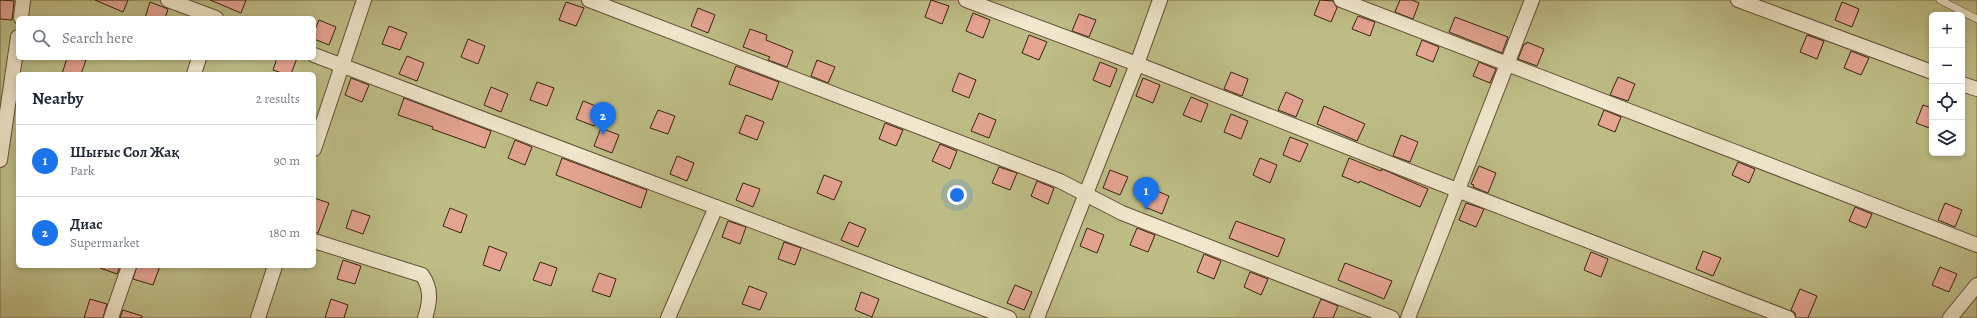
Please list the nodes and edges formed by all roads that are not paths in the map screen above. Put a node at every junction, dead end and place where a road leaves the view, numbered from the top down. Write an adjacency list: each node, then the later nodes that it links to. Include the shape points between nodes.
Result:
1 (23, 0): 11 (street)
2 (168, 0): 12 (street)
3 (364, 0): 19 (street)
4 (589, 0): 27 (street, via 1060,181)
5 (966, 0): 17 (street)
6 (1160, 0): 17 (street)
7 (1341, 0): 18 (street)
8 (1532, 0): 18 (street)
9 (1738, 0): 20 (street)
10 (1940, 0): 13 (lane)
11 (21, 16)
12 (209, 16)
13 (1977, 19)
14 (16, 51): 25 (street)
15 (316, 56): 19 (street)
16 (198, 60): 21 (street)
17 (1137, 64): 26 (street); 27 (street)
18 (1507, 64): 26 (street); 30 (street)
19 (342, 66): 24 (street); 28 (street)
20 (1929, 71)
21 (195, 72)
22 (1965, 85): 23 (street)
23 (1977, 89)
24 (316, 143)
25 (0, 160)
26 (1457, 190): 41 (street); 42 (street)
27 (1086, 195): 39 (street); 40 (street, via 1130,216)
28 (716, 207): 37 (street); 38 (street)
29 (316, 242): 36 (street, via 422,275 428,284 429,304)
30 (1977, 245)
31 (128, 268): 34 (street)
32 (274, 268): 35 (street)
33 (1977, 285): 43 (street)
34 (111, 318)
35 (258, 318)
36 (425, 318)
37 (668, 318)
38 (1009, 318)
39 (1037, 318)
40 (1392, 318)
41 (1408, 318)
42 (1788, 318)
43 (1950, 318)

